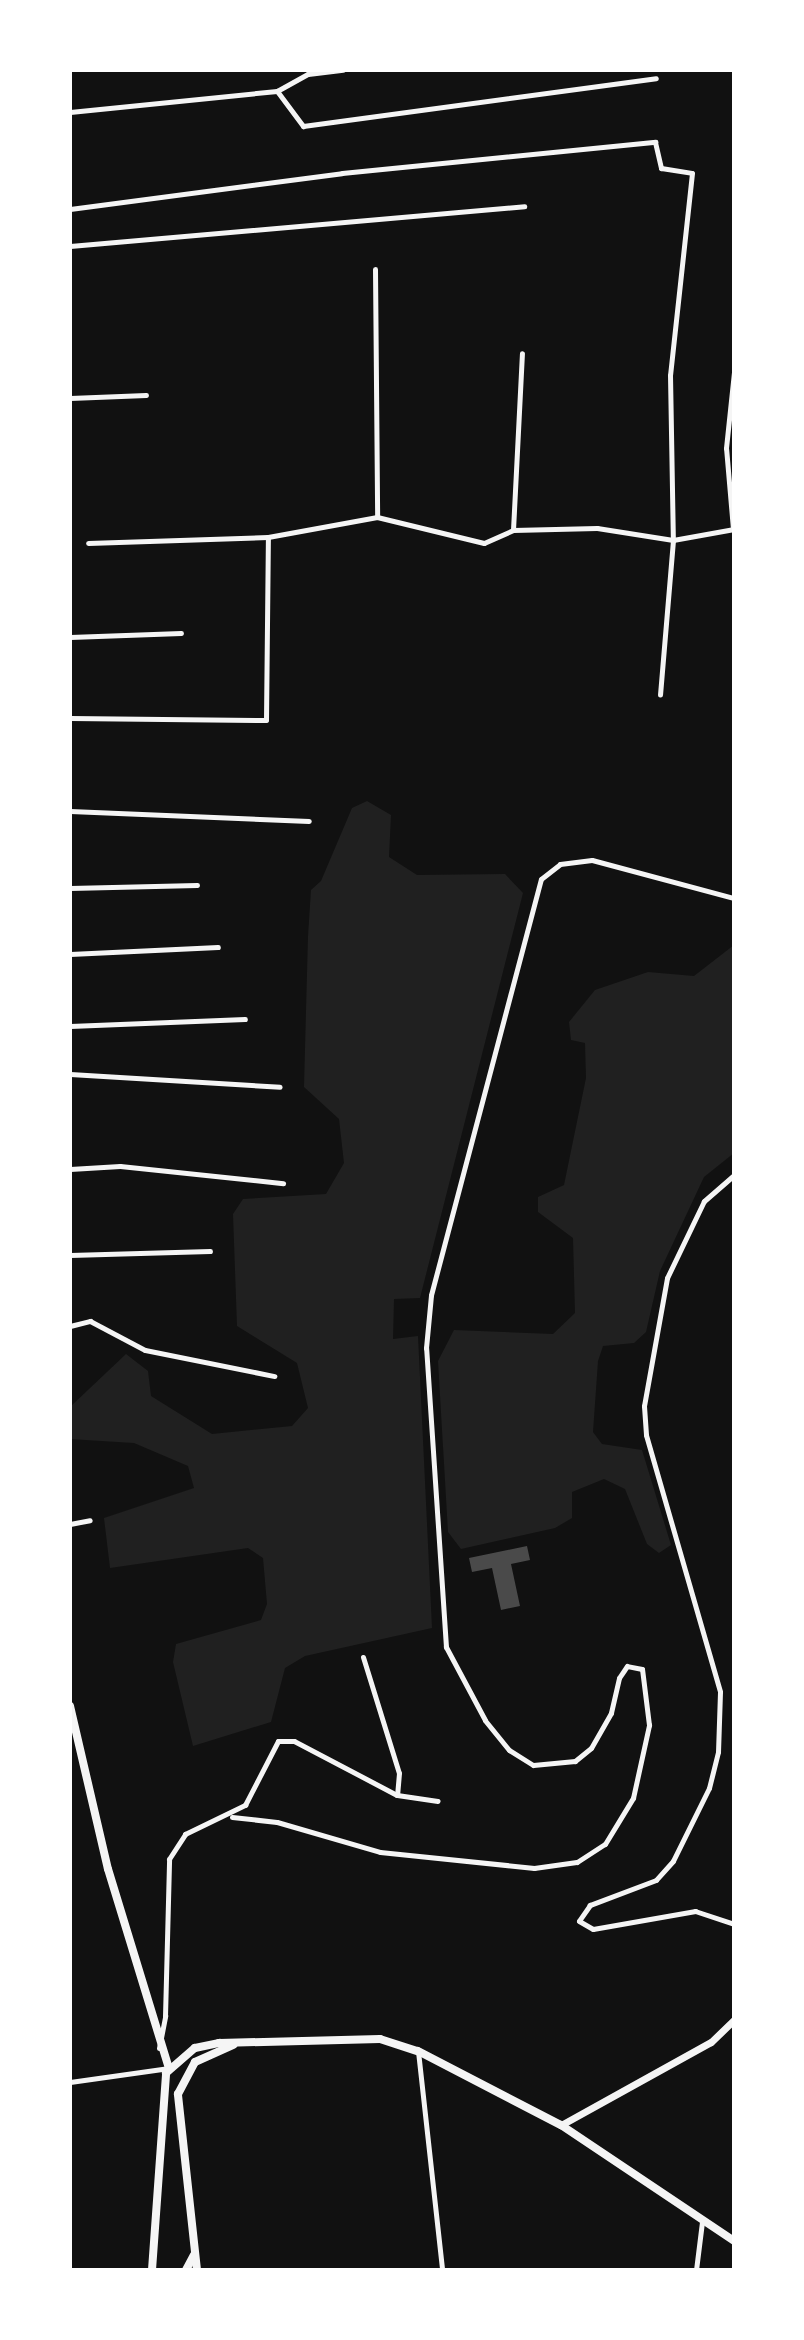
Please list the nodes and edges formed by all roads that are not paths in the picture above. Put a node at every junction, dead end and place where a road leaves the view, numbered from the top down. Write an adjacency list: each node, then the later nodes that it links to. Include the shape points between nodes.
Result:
1 (343, 70): 3 (street, via 308,74)
2 (656, 78): 3 (street, via 303,126)
3 (277, 91): 4 (street)
4 (70, 112)
5 (524, 206): 7 (street)
6 (70, 209): 17 (street, via 342,173 655,142 661,167 692,173 670,375)
7 (70, 246)
8 (375, 269): 13 (street)
9 (522, 353): 15 (street)
10 (734, 372): 14 (street, via 726,447)
11 (146, 395): 12 (street)
12 (70, 398)
13 (377, 517): 15 (street, via 484,542); 16 (street)
14 (733, 529): 17 (street)
15 (513, 530): 17 (street, via 597,528)
16 (268, 537): 18 (street); 22 (street, via 266,720)
17 (673, 540): 21 (street)
18 (88, 543)
19 (181, 632): 20 (street)
20 (70, 637)
21 (660, 694)
22 (70, 718)
23 (70, 811): 24 (street)
24 (309, 821)
25 (197, 885): 26 (street)
26 (70, 888)
27 (734, 898): 50 (street, via 592,860 560,864 541,880 432,1295 426,1348 446,1647 485,1720 509,1750 533,1765 575,1761 591,1748 611,1713 619,1678 627,1666 642,1669 649,1725 633,1798 606,1844 577,1862 534,1868 380,1852 277,1822)
28 (218, 947): 29 (street)
29 (70, 954)
30 (245, 1020): 31 (street)
31 (70, 1026)
32 (70, 1073): 33 (street)
33 (280, 1087)
34 (70, 1169): 36 (street, via 120,1166)
35 (734, 1175): 51 (street, via 704,1201 667,1278 644,1406 646,1435 720,1692 718,1752 709,1788 673,1861 656,1881 590,1905 579,1921 593,1928 695,1911)
36 (284, 1184)
37 (210, 1251): 38 (street)
38 (70, 1255)
39 (734, 1297): 42 (street)
40 (70, 1326): 41 (street, via 90,1321 145,1350)
41 (274, 1376)
42 (734, 1377)
43 (90, 1520): 44 (street)
44 (70, 1524)
45 (363, 1657): 48 (street, via 399,1773)
46 (70, 1706): 47 (main road)
47 (73, 1726): 54 (main road)
48 (397, 1795): 49 (street); 50 (street, via 294,1741 278,1741 245,1805)
49 (438, 1801)
50 (232, 1816): 54 (street, via 185,1834 169,1859 165,2016)
51 (734, 1924)
52 (734, 2020): 58 (street, via 711,2042)
53 (233, 2045): 55 (main road, via 380,2039); 56 (main road, via 195,2048); 61 (main road, via 195,2063 178,2094)
54 (159, 2048): 56 (main road)
55 (418, 2051): 58 (main road); 65 (street)
56 (169, 2068): 57 (street); 62 (main road, via 160,2093)
57 (70, 2082)
58 (561, 2125): 59 (main road)
59 (702, 2222): 60 (main road); 66 (street)
60 (734, 2241)
61 (194, 2255): 63 (main road); 64 (main road)
62 (154, 2268)
63 (186, 2270)
64 (197, 2270)
65 (442, 2270)
66 (696, 2270)

